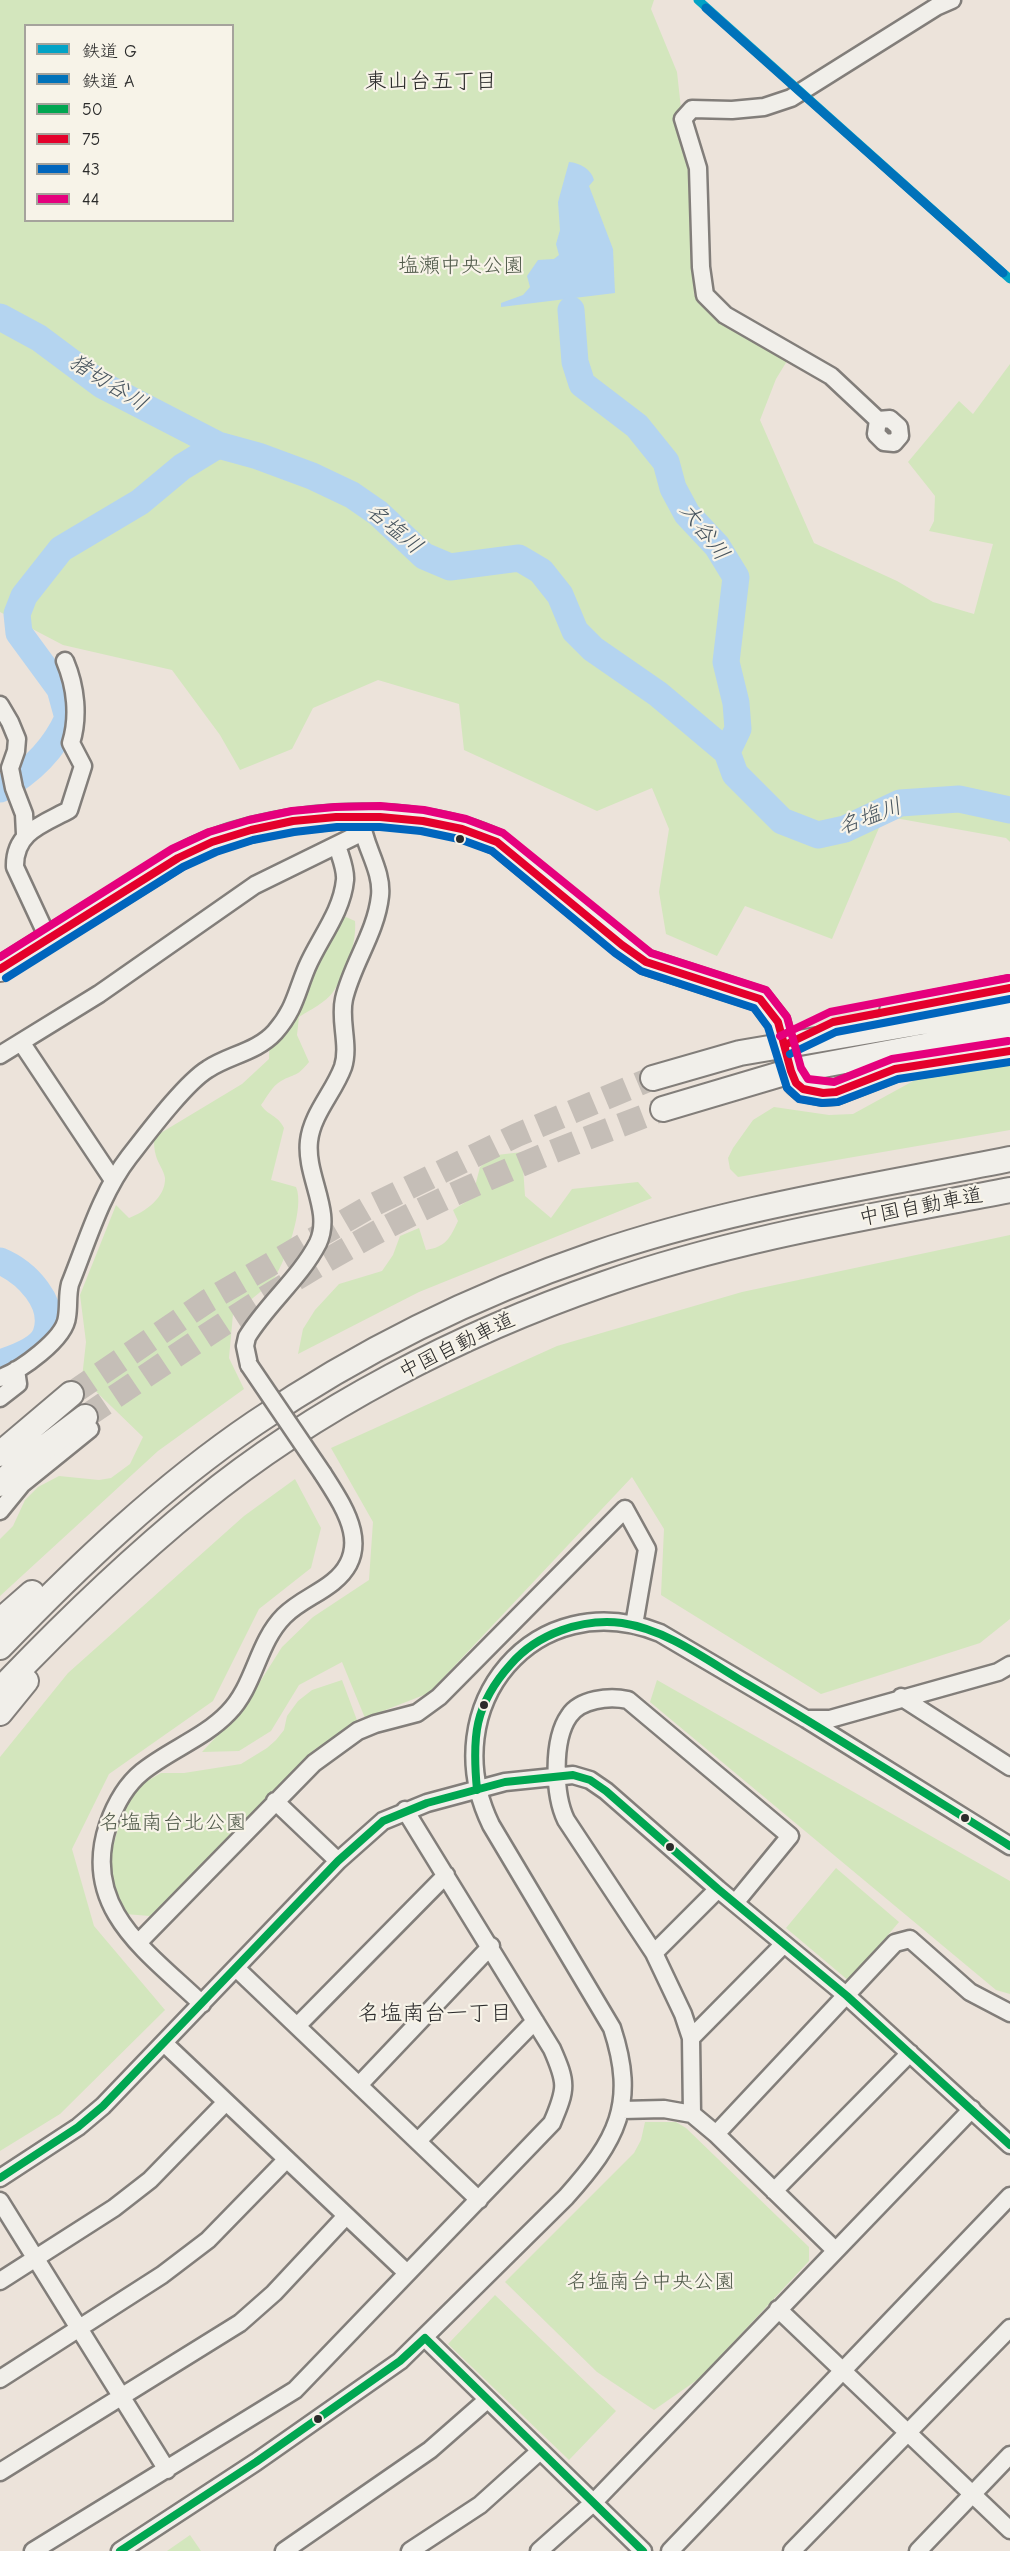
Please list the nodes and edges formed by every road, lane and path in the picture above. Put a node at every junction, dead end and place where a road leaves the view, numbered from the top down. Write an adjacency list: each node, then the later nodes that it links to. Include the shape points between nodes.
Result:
1 (952, 0): 2 (street, via 791,98 764,107 692,109 683,119 698,168 700,267 705,295 725,315 831,376)
2 (878, 420)
3 (65, 661): 6 (street, via 76,712 71,743 83,766 69,810)
4 (0, 705): 6 (street, via 16,739 10,768 24,814)
5 (361, 825): 7 (street); 8 (highway, via 275,823 200,845); 13 (highway, via 418,819 477,832 497,842 646,962 760,999 774,1014); 50 (street, bridge, via 380,894 368,941 342,1007 344,1064 309,1140 309,1162 323,1225 308,1259 247,1337 245,1346 249,1365 348,1516 352,1553 334,1582 297,1605 274,1627 238,1703 228,1714 141,1773 112,1813 103,1845 106,1896 117,1918)
6 (25, 834): 8 (street, via 15,856 15,867)
7 (337, 845): 14 (street, via 255,885 99,994); 20 (street, via 345,880 339,904 306,968 288,1014 274,1034 256,1047 208,1068 194,1079)
8 (48, 938): 9 (highway)
9 (0, 969)
10 (1010, 988): 13 (highway, via 833,1022)
11 (1010, 1007): 13 (highway)
12 (1010, 1030): 16 (highway)
13 (784, 1045): 16 (highway); 17 (highway)
14 (8, 1046): 20 (street)
15 (1010, 1052): 16 (highway, via 895,1069 836,1092 803,1089)
16 (791, 1071): 18 (highway)
17 (653, 1078)
18 (663, 1109)
19 (1010, 1159): 27 (highway, 中国自動車道, via 709,1221 596,1253 508,1286 419,1327)
20 (113, 1180): 22 (street, via 70,1284 66,1298 68,1318 46,1348)
21 (1010, 1190): 31 (highway, 中国自動車道, via 700,1254 605,1283 519,1316 437,1353 350,1400 200,1502)
22 (16, 1370): 23 (street); 25 (street, via 18,1384)
23 (0, 1378)
24 (71, 1394): 28 (highway)
25 (0, 1398)
26 (87, 1423): 29 (highway, via 20,1466); 30 (street)
27 (255, 1423): 32 (highway, via 185,1466); 34 (highway, 中国自動車道, via 181,1478 112,1538)
28 (0, 1454)
29 (0, 1484)
30 (0, 1511)
31 (128, 1563): 36 (highway, 中国自動車道); 38 (highway)
32 (0, 1621)
33 (634, 1625): 39 (street, via 660,1633); 42 (street, via 617,1622 571,1627 550,1634 515,1657 496,1678 481,1707 473,1746); 43 (street, via 647,1549 625,1509 439,1697 417,1713 375,1724 341,1742)
34 (0, 1647)
35 (1010, 1665): 37 (street, via 998,1672)
36 (0, 1690)
37 (902, 1698): 39 (street, via 830,1719); 40 (street)
38 (0, 1713)
39 (806, 1719): 45 (street)
40 (1010, 1767)
41 (557, 1775): 42 (street); 48 (street, via 582,1777 598,1784); 49 (street, via 561,1739 569,1715 584,1704 617,1697 638,1705 790,1836); 53 (street, via 558,1802 566,1820)
42 (477, 1790): 44 (street); 66 (street, via 490,1825 612,2028 620,2052)
43 (275, 1801): 46 (street); 50 (street)
44 (405, 1810): 46 (street, via 371,1830); 47 (street)
45 (1010, 1846)
46 (338, 1862): 54 (street)
47 (446, 1875): 52 (street); 59 (street)
48 (718, 1888): 49 (street); 53 (street)
49 (735, 1903): 51 (street)
50 (138, 1943): 56 (street)
51 (784, 1944): 55 (street); 60 (street)
52 (490, 1946): 58 (street); 63 (street)
53 (654, 1953): 60 (street)
54 (236, 1968): 56 (street); 59 (street)
55 (847, 1996): 57 (street, via 895,1943 910,1939 970,1992); 62 (street); 68 (street)
56 (202, 2004): 61 (street)
57 (1010, 2013)
58 (535, 2021): 69 (street); 75 (street, via 564,2077 561,2102 552,2122)
59 (297, 2026): 63 (street)
60 (691, 2038): 67 (street)
61 (164, 2043): 64 (street); 72 (street, via 78,2127)
62 (910, 2053): 65 (street); 73 (street)
63 (360, 2084): 69 (street)
64 (226, 2102): 71 (street); 79 (street, via 150,2180)
65 (972, 2109): 70 (street); 78 (street)
66 (622, 2110): 67 (street, via 664,2109); 85 (street, via 612,2135 585,2176)
67 (692, 2114): 68 (street)
68 (716, 2134): 73 (street)
69 (418, 2140): 75 (street)
70 (1010, 2145)
71 (286, 2160): 77 (street); 84 (street, via 208,2240)
72 (0, 2178)
73 (774, 2191): 78 (street)
74 (1010, 2196): 86 (street)
75 (479, 2200): 80 (street)
76 (0, 2201): 79 (street)
77 (346, 2216): 80 (street); 88 (street, via 274,2293 240,2323)
78 (835, 2250): 82 (street)
79 (35, 2259): 81 (street); 84 (street)
80 (407, 2273): 93 (street, via 295,2390)
81 (0, 2281)
82 (778, 2309): 86 (street); 96 (street)
83 (1010, 2328): 90 (street)
84 (78, 2330): 87 (street); 88 (street)
85 (425, 2338): 89 (street); 99 (street, via 400,2361)
86 (843, 2371): 90 (street); 104 (street)
87 (0, 2379)
88 (121, 2398): 93 (street); 94 (street)
89 (487, 2400): 91 (street); 100 (street, via 430,2450)
90 (909, 2433): 95 (street); 105 (street)
91 (540, 2451): 96 (street); 101 (street, via 480,2505)
92 (1010, 2455): 95 (street)
93 (167, 2470): 98 (street)
94 (0, 2472)
95 (972, 2494): 97 (street); 106 (street)
96 (593, 2503): 102 (street); 103 (street)
97 (1010, 2530)
98 (33, 2551)
99 (120, 2551)
100 (284, 2551)
101 (410, 2551)
102 (539, 2551)
103 (643, 2551)
104 (670, 2551)
105 (792, 2551)
106 (918, 2551)

